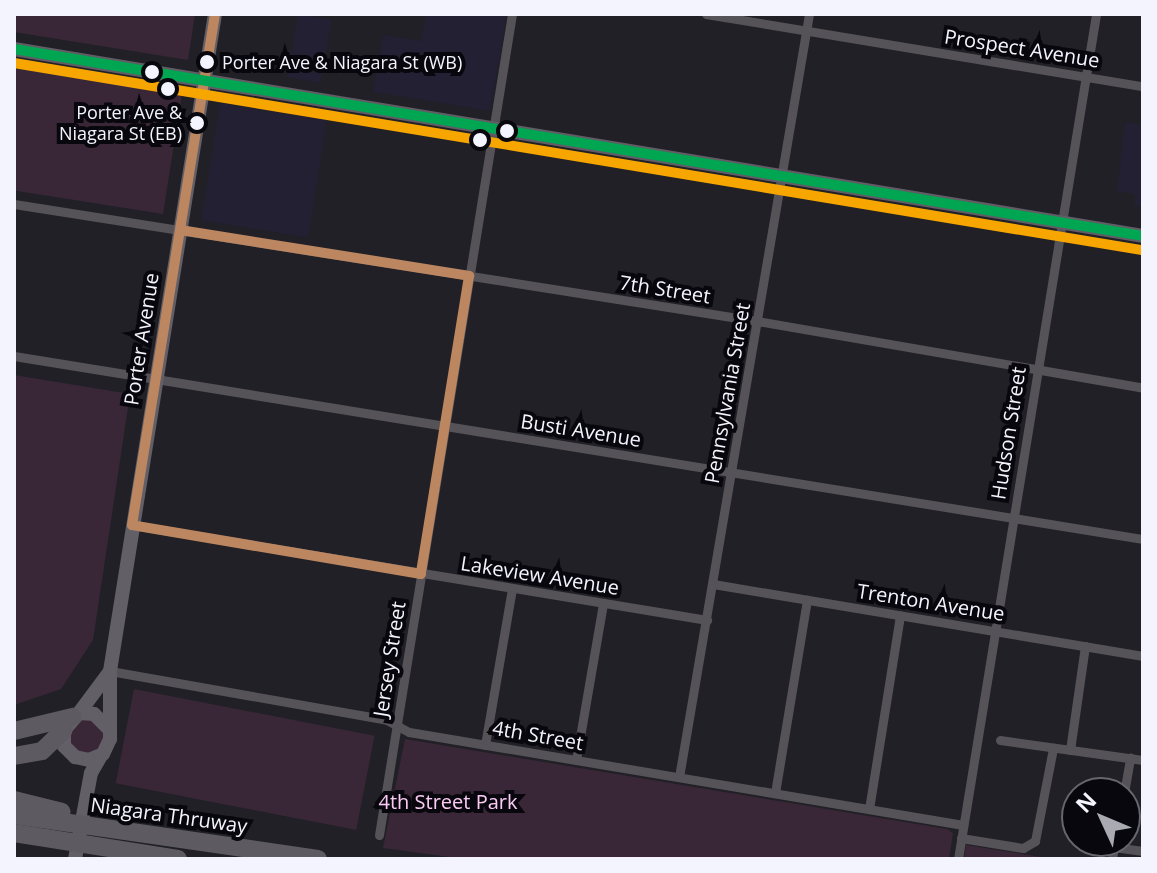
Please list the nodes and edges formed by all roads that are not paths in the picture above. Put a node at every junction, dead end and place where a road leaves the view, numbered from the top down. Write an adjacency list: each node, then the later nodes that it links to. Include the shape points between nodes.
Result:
1 (215, 14): 9 (street, Porter Avenue)
2 (512, 14): 11 (street, Jersey Street)
3 (706, 14): 6 (street, Prospect Avenue)
4 (809, 14): 6 (street, Pennsylvania Street)
5 (1096, 14): 8 (street, Hudson Street)
6 (806, 30): 8 (street, Prospect Avenue); 12 (street, Pennsylvania Street)
7 (14, 49): 9 (main road)
8 (1086, 76): 10 (street, Prospect Avenue); 14 (street, Hudson Street)
9 (205, 82): 11 (main road); 15 (street, Porter Avenue)
10 (1143, 86)
11 (493, 129): 12 (main road); 17 (street, Jersey Street)
12 (781, 177): 14 (main road); 18 (street, Pennsylvania Street)
13 (14, 204): 15 (street, 7th Street)
14 (1061, 222): 16 (main road); 20 (street, Hudson Street)
15 (180, 230): 17 (street, 7th Street); 21 (street, Porter Avenue)
16 (1143, 236)
17 (469, 276): 18 (street, 7th Street); 23 (street, Jersey Street)
18 (757, 321): 20 (street, 7th Street); 24 (street, Pennsylvania Street)
19 (14, 356): 21 (street, Busti Avenue)
20 (1037, 371): 22 (street, 7th Street); 25 (street, Hudson Street)
21 (154, 379): 23 (street, Busti Avenue); 26 (street, Porter Avenue)
22 (1143, 388)
23 (445, 427): 24 (street, Busti Avenue); 28 (street, Jersey Street)
24 (732, 472): 25 (street, Busti Avenue); 29 (street, Pennsylvania Street)
25 (1013, 517): 27 (street, Busti Avenue); 35 (street, Hudson Street)
26 (132, 525): 28 (street, Lakeview Avenue); 38 (street, Porter Avenue)
27 (1143, 539)
28 (421, 574): 30 (street, Lakeview Avenue); 40 (street, Jersey Street)
29 (713, 584): 31 (street, Trenton Avenue); 34 (street, Pennsylvania Street)
30 (512, 589): 32 (street, Lakeview Avenue); 44 (street)
31 (807, 600): 33 (street, Trenton Avenue); 56 (street)
32 (603, 603): 34 (street, Lakeview Avenue); 51 (street)
33 (900, 615): 35 (street, Trenton Avenue); 58 (street)
34 (707, 620): 53 (street, Pennsylvania Street)
35 (995, 630): 36 (street, Trenton Avenue); 60 (street, Hudson Street)
36 (1085, 646): 37 (street, Trenton Avenue); 46 (street)
37 (1143, 656)
38 (110, 671): 39 (street, Porter Avenue); 40 (street, 4th Street); 41 (street, Porter Avenue)
39 (72, 720): 41 (street, via 101,717); 42 (highway); 47 (street); 49 (highway, via 42,751)
40 (397, 725): 44 (street, 4th Street, via 409,732); 62 (street, Jersey Street)
41 (110, 730): 48 (street, Porter Avenue)
42 (14, 731)
43 (1000, 740): 45 (street)
44 (485, 745): 51 (street, 4th Street)
45 (1053, 748): 46 (street); 63 (street, via 1035,841 1023,848)
46 (1070, 750): 50 (street)
47 (69, 753): 48 (street, via 82,760); 55 (street)
48 (103, 754): 55 (street, Porter Avenue)
49 (14, 756)
50 (1130, 758): 52 (street); 54 (street)
51 (576, 760): 53 (street, 4th Street)
52 (1143, 760)
53 (679, 777): 56 (street, 4th Street)
54 (1127, 777)
55 (87, 793): 67 (street, Porter Avenue)
56 (775, 793): 58 (street, 4th Street)
57 (14, 800): 66 (highway, via 211,835)
58 (869, 809): 60 (street, 4th Street)
59 (14, 815): 66 (highway, Niagara Thruway)
60 (963, 825): 63 (street, Hudson Street)
61 (14, 833): 64 (highway, Niagara Thruway)
62 (379, 835)
63 (961, 838): 70 (street, Hudson Street)
64 (56, 841): 65 (highway); 68 (highway, Niagara Thruway)
65 (14, 844)
66 (242, 847): 69 (highway, Niagara Thruway)
67 (75, 859)
68 (178, 859)
69 (318, 859)
70 (958, 859)

